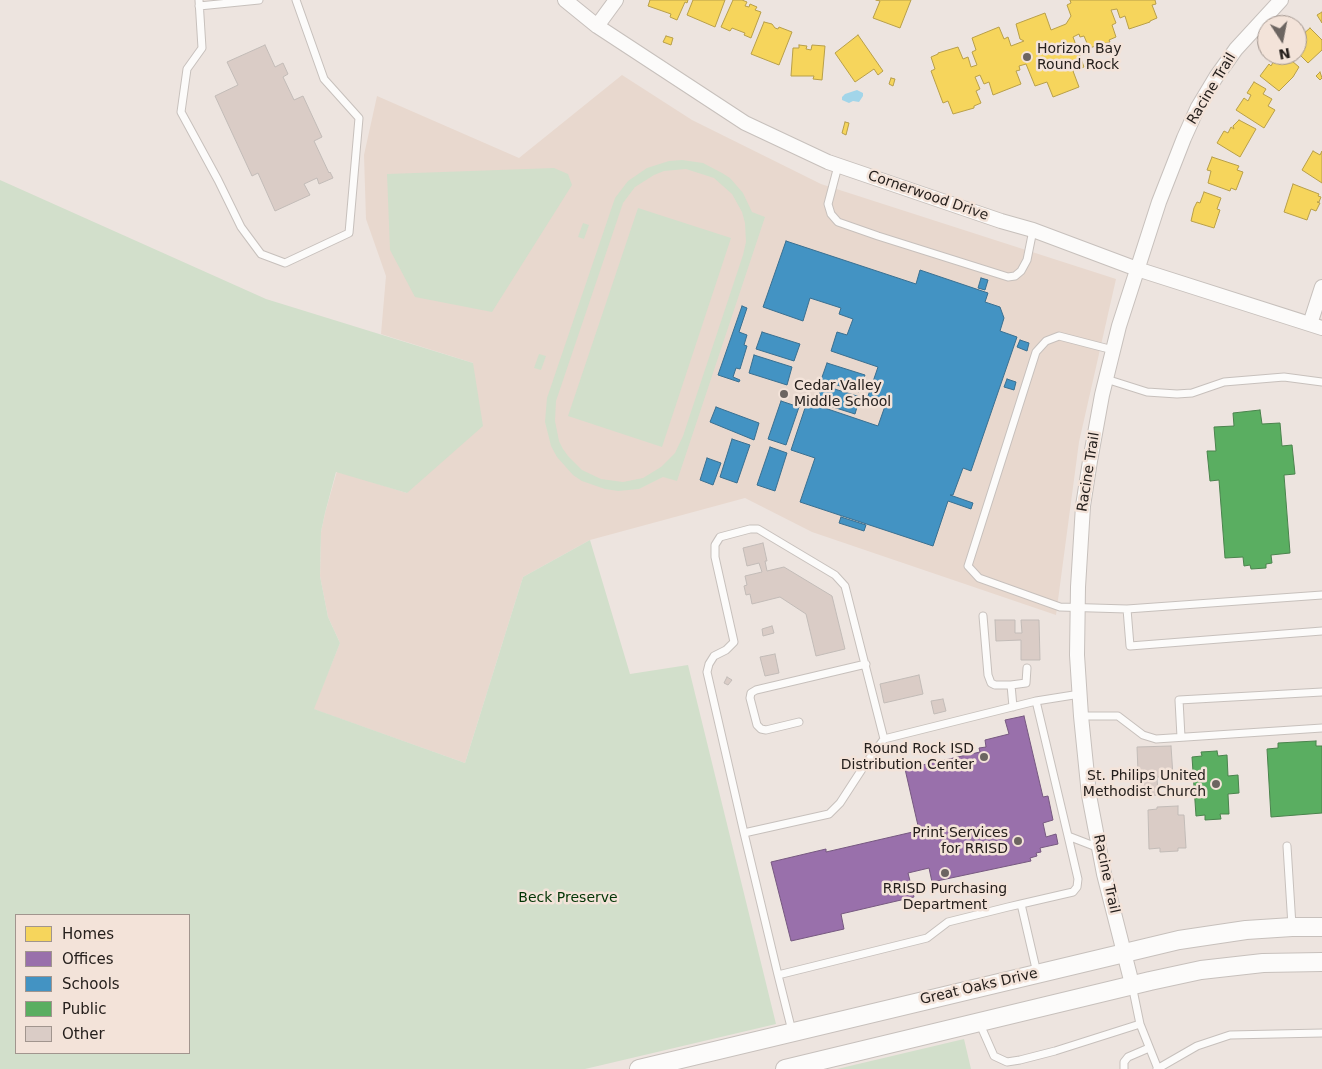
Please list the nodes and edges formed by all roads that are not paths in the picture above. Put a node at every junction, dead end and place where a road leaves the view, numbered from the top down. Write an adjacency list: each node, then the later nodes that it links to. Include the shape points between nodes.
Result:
1 (259, 0): 6 (lane)
2 (296, 0): 6 (lane, via 324,79 359,118 349,233 285,263 261,254 241,227 181,112 187,69 202,48)
3 (565, 0): 7 (street, Cornerwood Drive)
4 (616, 0): 7 (street)
5 (1281, 0): 10 (street, Racine Trail, via 1236,49 1198,107 1159,202)
6 (199, 3)
7 (597, 26): 8 (street, Cornerwood Drive, via 745,123)
8 (838, 166): 9 (street, Cornerwood Drive); 9 (lane, via 828,204 831,214 838,222 878,236 1008,277 1021,271 1027,260)
9 (1033, 230): 10 (street, Cornerwood Drive)
10 (1138, 268): 12 (street, Cornerwood Drive); 13 (street, Racine Trail)
11 (1322, 287): 12 (street)
12 (1316, 326)
13 (1113, 350): 14 (street, Racine Trail); 17 (lane, via 1059,336 1046,341 1036,352 968,566 979,578 1003,588 1060,607)
14 (1106, 379): 15 (lane, via 1147,392 1177,394 1192,393 1224,382 1284,377); 17 (street, Racine Trail, via 1083,506)
15 (1322, 382)
16 (1322, 595): 18 (lane)
17 (1078, 608): 18 (lane); 25 (street, Racine Trail)
18 (1128, 609): 20 (lane, via 1130,646)
19 (983, 616): 23 (lane, via 991,683)
20 (1322, 631)
21 (866, 664): 29 (lane, via 751,693 757,725 761,729); 32 (lane); 33 (lane, via 846,586 835,575 758,529 720,537 715,557 734,642 714,656 707,672)
22 (1027, 668): 23 (lane, via 1026,683)
23 (1011, 685): 27 (lane)
24 (1322, 692): 31 (lane, via 1179,700)
25 (1080, 694): 26 (lane); 28 (street, Racine Trail)
26 (1036, 701): 27 (lane); 34 (lane)
27 (1013, 707): 32 (lane)
28 (1081, 716): 31 (lane, via 1118,716 1143,735 1156,739); 36 (street, Racine Trail, via 1089,795)
29 (799, 722)
30 (1322, 728): 31 (lane)
31 (1181, 737)
32 (884, 740): 33 (lane, via 829,814)
33 (744, 833): 43 (lane)
34 (1068, 836): 36 (lane); 37 (lane, via 1077,887 1073,892)
35 (1287, 846): 38 (lane)
36 (1099, 848): 40 (street, Racine Trail)
37 (1021, 904): 42 (lane); 43 (lane, via 948,922 927,938)
38 (1292, 927): 39 (street, Great Oaks Drive); 40 (street, Great Oaks Drive, via 1201,936)
39 (1322, 927)
40 (1124, 953): 42 (street, Great Oaks Drive); 44 (street, Racine Trail)
41 (1322, 962): 44 (street, via 1201,970)
42 (1037, 974): 47 (street, Great Oaks Drive)
43 (778, 975): 47 (lane)
44 (1132, 984): 45 (street); 46 (lane)
45 (979, 1022): 46 (lane, via 994,1056 1007,1062 1055,1051); 51 (street)
46 (1140, 1024): 49 (lane)
47 (792, 1032): 50 (street, Great Oaks Drive)
48 (1322, 1033): 53 (lane, via 1230,1035 1197,1046)
49 (1149, 1048): 52 (lane, via 1128,1057); 53 (lane)
50 (639, 1069)
51 (785, 1069)
52 (1124, 1069)
53 (1158, 1069)

